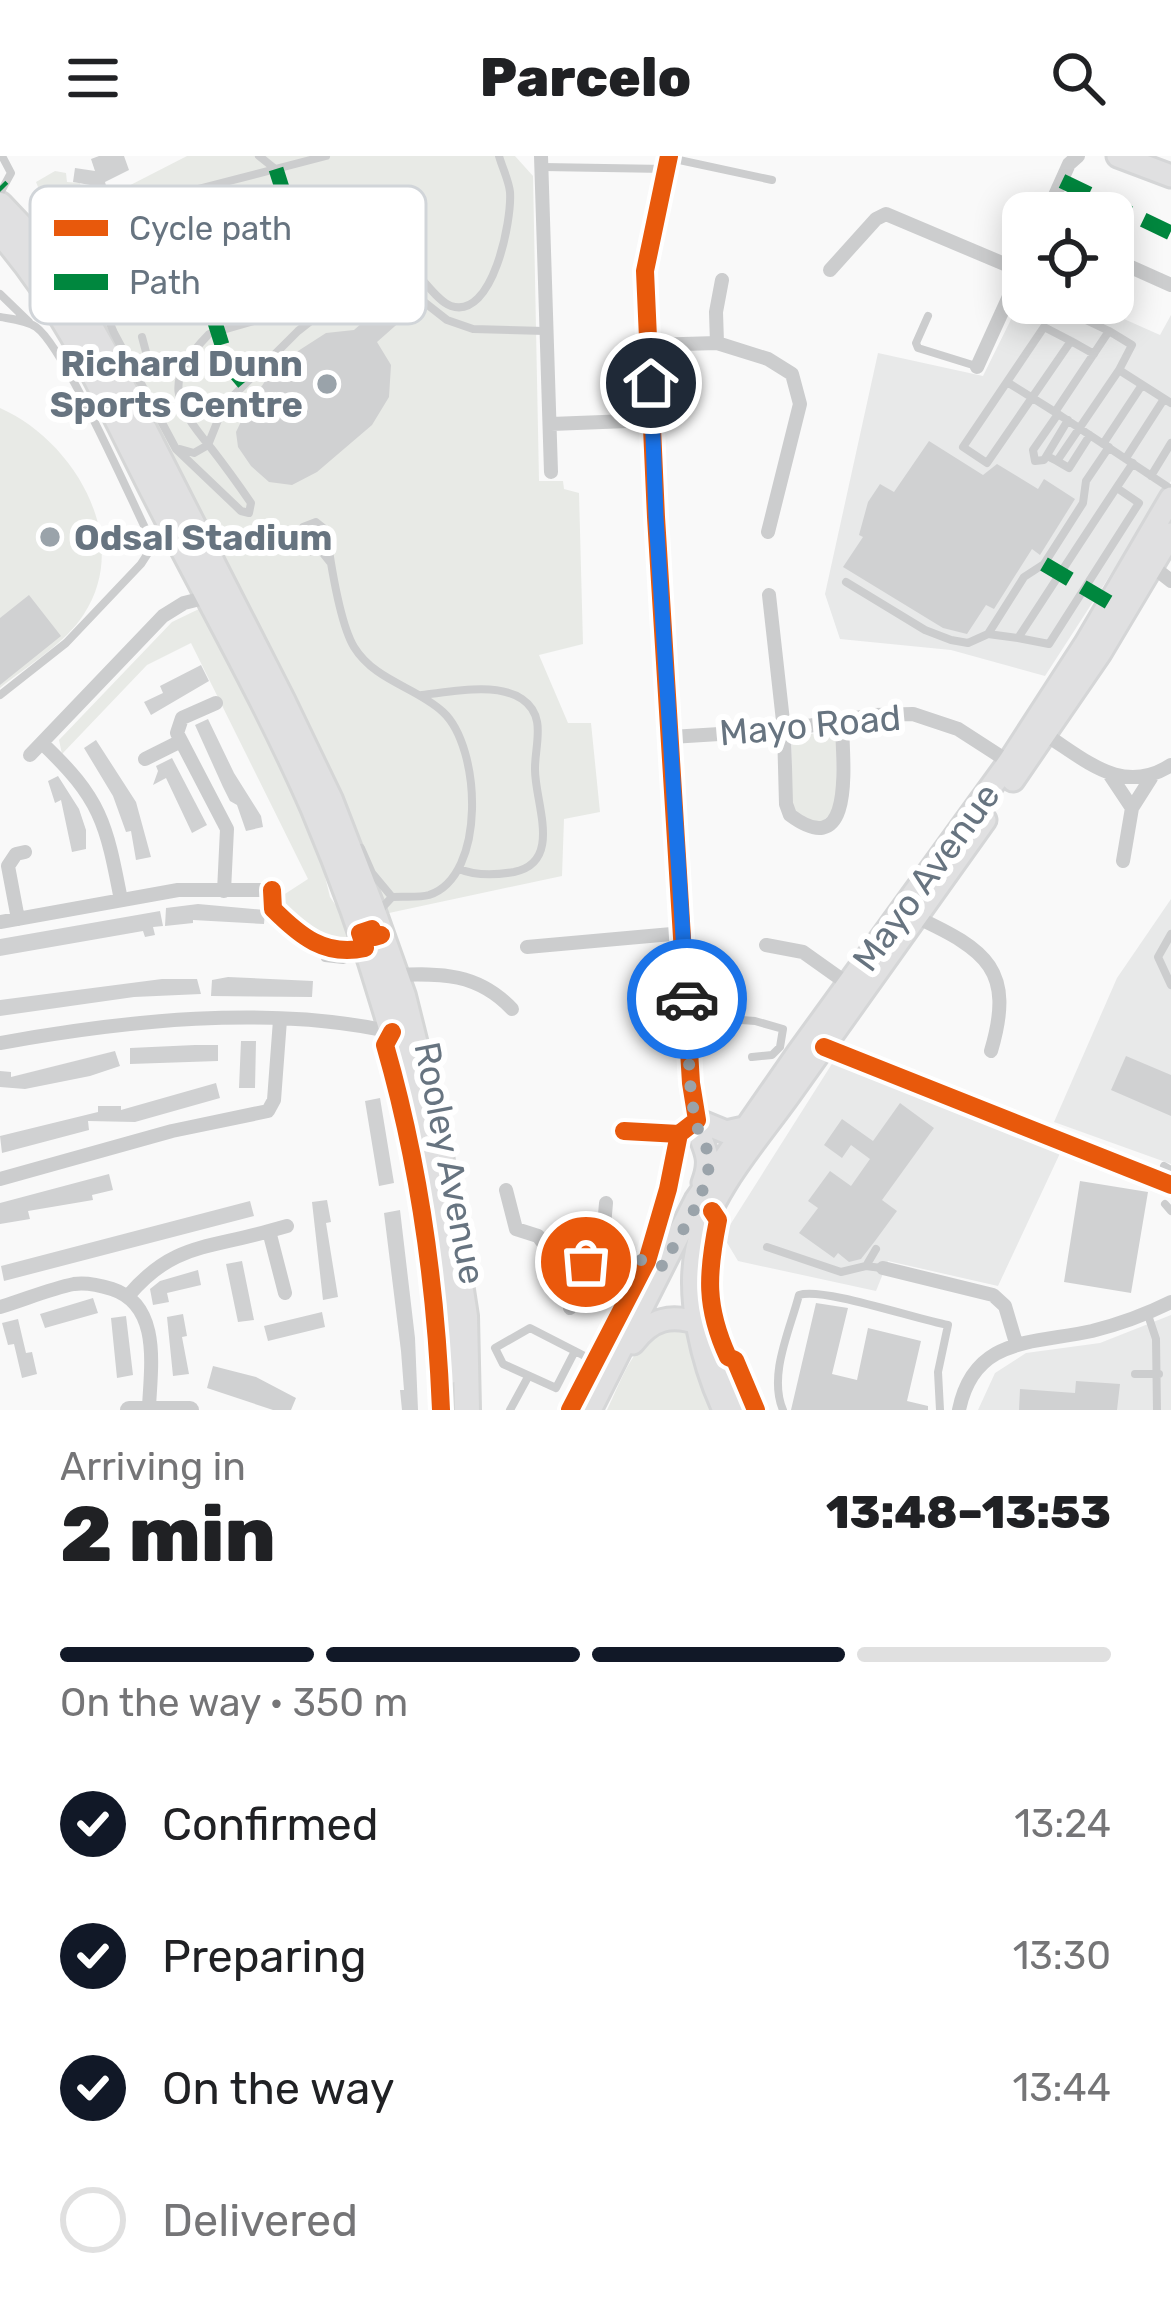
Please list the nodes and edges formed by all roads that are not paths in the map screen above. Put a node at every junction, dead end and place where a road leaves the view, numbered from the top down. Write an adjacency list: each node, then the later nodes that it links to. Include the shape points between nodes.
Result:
1 (2, 156): 16 (lane, via 11,173)
2 (259, 156): 11 (lane)
3 (326, 156): 11 (lane)
4 (499, 156): 25 (lane, via 511,191 492,281 477,302 460,308)
5 (727, 156): 10 (lane)
6 (1118, 156): 12 (main road)
7 (1072, 159): 15 (street)
8 (541, 161): 9 (lane); 42 (street)
9 (668, 161): 10 (lane); 46 (street, via 645,272)
10 (725, 168): 13 (lane)
11 (275, 169): 14 (lane)
12 (1171, 176)
13 (772, 180)
14 (209, 186)
15 (1057, 192)
16 (0, 193)
17 (0, 205): 19 (highway, Rooley Avenue)
18 (0, 232): 20 (highway, Rooley Avenue)
19 (30, 237)
20 (30, 266)
21 (1134, 268): 26 (street)
22 (1002, 269): 23 (street, via 890,214 879,216)
23 (830, 270)
24 (722, 280): 45 (street)
25 (426, 284)
26 (1171, 285)
27 (0, 294): 32 (lane)
28 (426, 304): 42 (lane, via 473,329)
29 (1002, 315): 48 (street)
30 (928, 316): 48 (lane, via 918,348)
31 (0, 317): 33 (lane)
32 (30, 322)
33 (30, 323)
34 (32, 324): 83 (lane, via 72,382 150,550 66,643)
35 (66, 324): 80 (highway, Rooley Avenue)
36 (95, 324): 50 (highway, Rooley Avenue)
37 (110, 324): 50 (lane)
38 (243, 324): 62 (lane, via 209,334 178,380 180,407)
39 (308, 324): 62 (lane, via 224,405)
40 (1094, 324): 41 (lane)
41 (1109, 331): 47 (lane); 49 (lane, via 1132,345)
42 (547, 332): 58 (street)
43 (142, 337): 50 (lane, via 150,368)
44 (1071, 341): 47 (lane); 51 (lane, via 1044,327); 53 (lane)
45 (717, 343): 46 (street); 73 (street, via 792,374 800,404)
46 (649, 345): 56 (street)
47 (1094, 354): 55 (lane)
48 (977, 367)
49 (1119, 370): 52 (lane); 59 (lane)
50 (130, 375): 64 (lane); 98 (highway, Rooley Avenue)
51 (1006, 382): 53 (lane); 53 (lane, via 963,447 987,463)
52 (1142, 385): 54 (lane); 63 (lane)
53 (1031, 397): 55 (lane)
54 (1168, 401): 67 (lane)
55 (1057, 413): 57 (lane); 65 (lane, via 1033,450 1039,463)
56 (654, 420): 58 (street); 89 (street)
57 (1068, 420): 59 (lane); 65 (lane)
58 (550, 424): 68 (street)
59 (1080, 428): 60 (lane); 66 (lane)
60 (1090, 435): 63 (lane); 66 (lane, via 1069,468)
61 (1171, 442): 69 (lane)
62 (208, 445): 64 (lane, via 194,453); 64 (lane, via 250,503 249,513)
63 (1106, 445): 67 (lane); 81 (lane, via 1074,518)
64 (176, 448)
65 (1047, 457): 66 (lane)
66 (1057, 461)
67 (1130, 461): 69 (lane); 70 (lane)
68 (551, 472)
69 (1151, 476): 71 (lane)
70 (1117, 488): 82 (lane); 82 (lane, via 1139,503 1049,644)
71 (1171, 489)
72 (1171, 498): 94 (main road, Mayo Avenue)
73 (768, 532)
74 (1171, 534): 76 (main road, Mayo Avenue)
75 (330, 562): 75 (lane, via 305,551 297,539 303,526 316,522 326,530); 84 (lane, via 353,646 379,674)
76 (1152, 566): 77 (street); 88 (main road, Mayo Avenue)
77 (1171, 581)
78 (846, 582): 81 (lane, via 951,640)
79 (769, 595): 87 (street)
80 (208, 597): 91 (street, via 163,616); 115 (highway, Rooley Avenue, via 313,808)
81 (988, 634): 82 (lane)
82 (1018, 638)
83 (0, 695)
84 (419, 695): 102 (lane, via 445,713 466,754 470,831); 102 (lane, via 499,692 522,698 536,714 542,849 522,870)
85 (215, 703): 90 (street, via 182,718)
86 (842, 722): 87 (street, Mayo Road); 87 (street, via 842,801 837,818 819,829 790,815 786,804); 94 (street, Mayo Road, via 930,717)
87 (784, 730): 89 (street, Mayo Road)
88 (1046, 735): 96 (street); 107 (main road, Mayo Avenue)
89 (671, 737): 111 (street)
90 (181, 742): 93 (street); 103 (street, via 227,829)
91 (42, 743): 92 (street); 106 (street, via 90,792)
92 (30, 755)
93 (145, 759)
94 (1009, 762): 118 (main road, Mayo Avenue)
95 (1171, 765): 97 (street)
96 (1110, 775): 97 (street); 99 (street)
97 (1151, 778): 99 (street)
98 (330, 800): 105 (lane); 110 (highway, Rooley Avenue)
99 (1132, 808): 101 (street)
100 (25, 852): 108 (street, via 8,866)
101 (1123, 861)
102 (459, 869): 105 (lane, via 431,895)
103 (224, 890): 104 (street); 106 (street)
104 (272, 890)
105 (392, 897): 110 (lane)
106 (121, 900): 108 (street)
107 (916, 917): 125 (street, via 956,935 987,962 1002,989); 133 (main road, Mayo Avenue)
108 (18, 919): 109 (street)
109 (0, 922)
110 (377, 923): 117 (highway, Rooley Avenue)
111 (683, 933): 114 (street); 121 (street)
112 (1171, 934): 119 (lane, via 1158,963)
113 (766, 945): 118 (street, via 803,952)
114 (527, 947)
115 (367, 953): 116 (lane); 123 (highway, Rooley Avenue)
116 (325, 958)
117 (395, 975): 120 (street, via 451,973 495,991); 150 (highway, Rooley Avenue, via 436,1129)
118 (848, 984): 128 (main road, Mayo Avenue)
119 (1171, 985)
120 (512, 1009)
121 (688, 1016): 126 (lane, via 783,1029 772,1055); 127 (street)
122 (280, 1020): 123 (street); 124 (street, via 156,1023); 130 (street, via 268,1111)
123 (392, 1031): 160 (highway, Rooley Avenue, via 434,1240)
124 (0, 1043)
125 (990, 1051)
126 (752, 1056)
127 (698, 1120): 128 (main road, via 726,1132); 129 (street, via 679,1134); 133 (main road, via 708,1150)
128 (744, 1128): 133 (main road, Mayo Avenue)
129 (624, 1131)
130 (0, 1179)
131 (506, 1190): 138 (street, via 516,1229 538,1236 556,1260)
132 (606, 1202): 138 (street)
133 (704, 1206): 139 (main road, Mayo Avenue); 148 (main road, via 694,1265)
134 (287, 1226): 135 (street)
135 (269, 1232): 142 (street); 143 (street, via 175,1255)
136 (767, 1247): 140 (lane, via 841,1272)
137 (876, 1249): 140 (lane)
138 (598, 1256): 139 (street); 146 (street)
139 (668, 1258): 153 (main road, Mayo Avenue)
140 (866, 1266): 141 (lane)
141 (883, 1268): 149 (street, via 993,1295 1005,1306)
142 (285, 1293)
143 (128, 1296): 145 (street, via 74,1284); 157 (street, via 151,1341)
144 (1171, 1302): 147 (street)
145 (0, 1307)
146 (570, 1308)
147 (1148, 1313): 149 (street); 155 (lane)
148 (702, 1335): 153 (main road, via 678,1318 650,1324); 164 (main road); 165 (main road)
149 (1016, 1343): 168 (street, via 979,1368)
150 (465, 1346): 151 (lane); 161 (highway, Rooley Avenue)
151 (495, 1348): 152 (lane, via 530,1328); 156 (lane, via 503,1364)
152 (575, 1351): 153 (lane); 156 (lane, via 556,1388)
153 (612, 1370): 163 (main road)
154 (1136, 1374): 155 (lane)
155 (1159, 1374): 169 (lane)
156 (528, 1377): 162 (lane)
157 (149, 1407): 158 (street); 159 (street)
158 (129, 1410)
159 (190, 1410)
160 (451, 1410)
161 (467, 1410)
162 (510, 1410)
163 (590, 1410)
164 (724, 1410)
165 (743, 1410)
166 (783, 1410): 167 (lane, via 778,1373 799,1295 808,1292 949,1325)
167 (940, 1410)
168 (959, 1410)
169 (1157, 1410)

